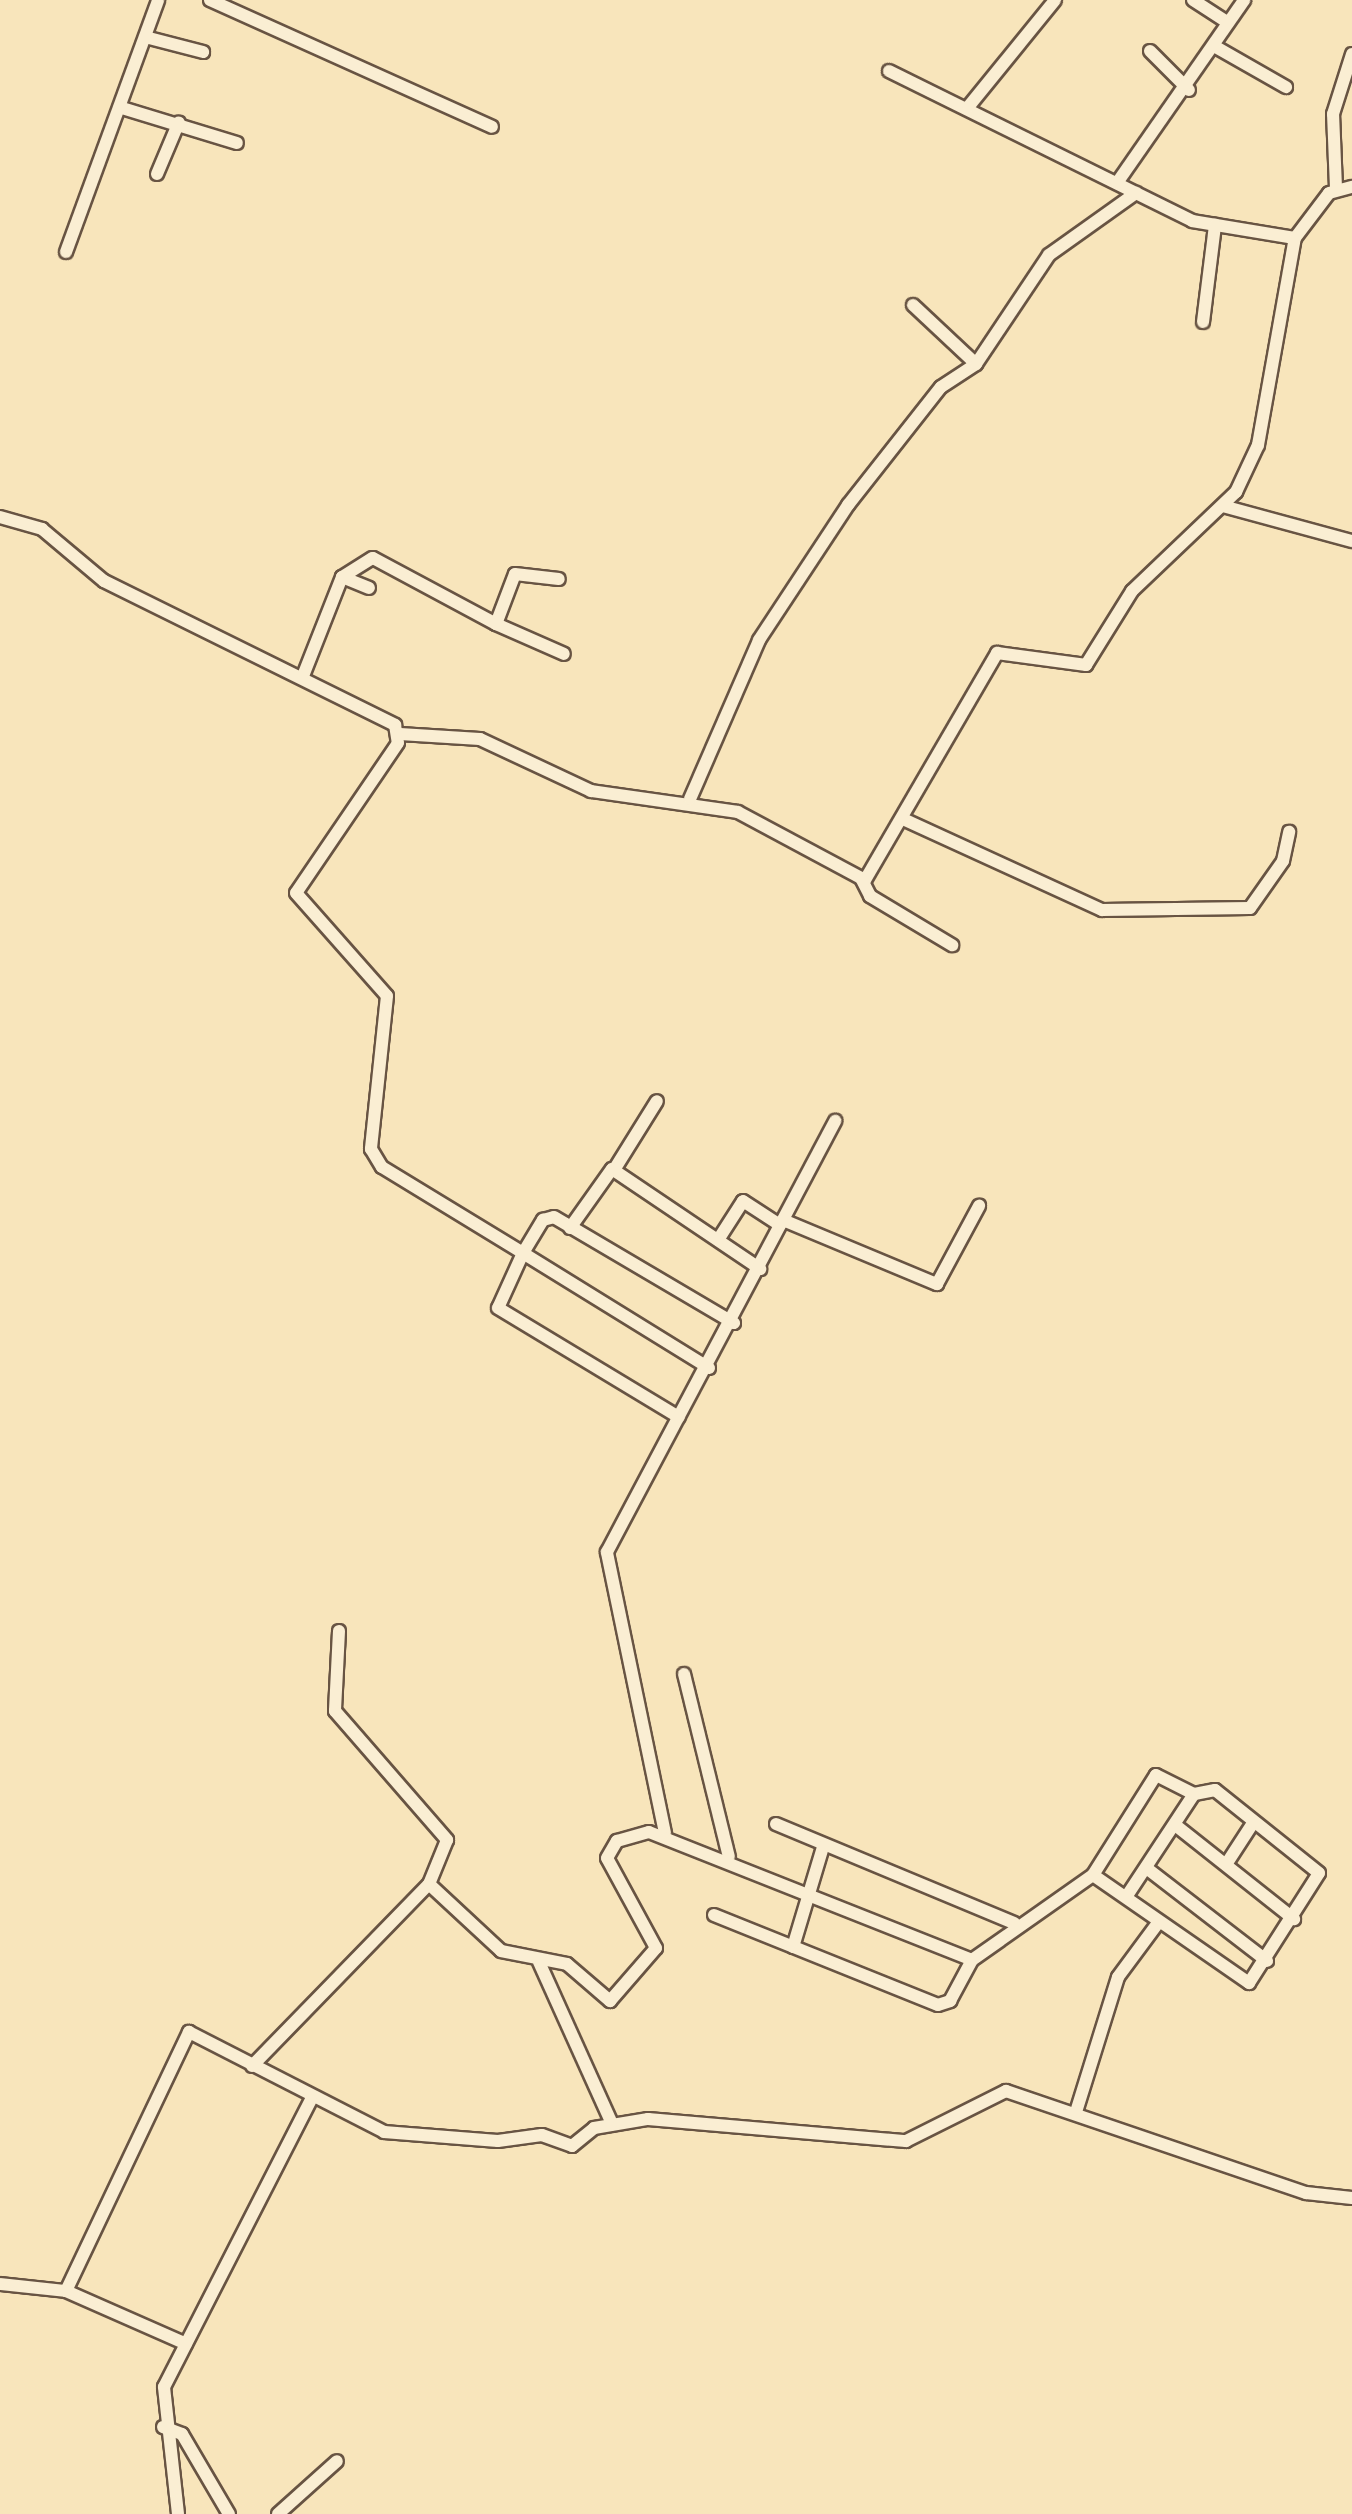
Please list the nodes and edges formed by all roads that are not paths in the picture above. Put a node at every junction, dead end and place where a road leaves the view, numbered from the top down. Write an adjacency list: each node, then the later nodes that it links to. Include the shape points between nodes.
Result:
1 (158, 0): 7 (street)
2 (210, 0): 18 (street)
3 (1055, 0): 15 (street)
4 (1194, 0): 6 (street)
5 (1244, 0): 6 (street)
6 (1227, 22): 8 (street)
7 (149, 38): 9 (street); 16 (street)
8 (1214, 46): 13 (street); 14 (street)
9 (203, 52)
10 (1150, 52): 14 (street)
11 (1352, 54): 23 (street, via 1333,114)
12 (888, 70): 15 (street)
13 (1286, 87)
14 (1189, 90): 21 (street)
15 (969, 106): 21 (street)
16 (122, 108): 17 (street); 27 (street)
17 (179, 122): 19 (street); 20 (street)
18 (492, 127)
19 (237, 143)
20 (157, 174)
21 (1117, 182): 24 (street)
22 (1352, 187): 23 (street)
23 (1336, 188): 26 (street)
24 (1136, 193): 25 (street); 30 (street, via 1048,256)
25 (1216, 225): 26 (street); 29 (street)
26 (1295, 238): 31 (street, via 1258,446)
27 (66, 252)
28 (913, 305): 30 (street)
29 (1203, 322)
30 (976, 364): 41 (street, via 908,428 759,640)
31 (1223, 506): 33 (street); 42 (street, via 1132,591 1086,665 997,653)
32 (0, 517): 39 (street, via 42,528 104,581)
33 (1352, 542)
34 (342, 577): 36 (street); 37 (street, via 374,558); 39 (street)
35 (559, 579): 37 (street, via 514,574)
36 (369, 588)
37 (496, 624): 38 (street)
38 (564, 654)
39 (303, 676): 40 (street)
40 (400, 734): 41 (street, via 493,742 590,791); 53 (street, via 302,876 298,899 387,996 374,1158)
41 (690, 799): 44 (street, via 744,815)
42 (903, 819): 43 (street, via 1102,910 1250,908 1283,861); 44 (street)
43 (1289, 832)
44 (862, 880): 45 (street, via 870,896)
45 (952, 945)
46 (657, 1101): 48 (street)
47 (835, 1121): 50 (street)
48 (614, 1170): 51 (street); 52 (street)
49 (979, 1206): 50 (street, via 938,1284)
50 (782, 1222): 52 (street, via 743,1201); 54 (street)
51 (570, 1228): 53 (street, via 549,1216); 55 (street)
52 (718, 1240): 54 (street)
53 (523, 1253): 56 (street); 57 (street, via 498,1308)
54 (760, 1269): 55 (street)
55 (734, 1324): 56 (street)
56 (709, 1368): 57 (street)
57 (679, 1417): 64 (street, via 608,1552)
58 (339, 1630): 70 (street, via 335,1711 447,1840)
59 (684, 1674): 66 (street)
60 (1194, 1794): 61 (street, via 1215,1790); 63 (street); 69 (street, via 1156,1775)
61 (1253, 1823): 67 (street); 74 (street, via 1319,1873)
62 (776, 1824): 65 (street)
63 (1179, 1828): 67 (street); 68 (street)
64 (665, 1833): 66 (street); 80 (street, via 616,1840 607,1858 656,1948 637,1977 604,2001 567,1964)
65 (823, 1847): 71 (street); 76 (street)
66 (729, 1857): 71 (street)
67 (1227, 1864): 74 (street)
68 (1149, 1870): 72 (street); 79 (street)
69 (1093, 1875): 72 (street); 76 (street)
70 (429, 1884): 80 (street, via 502,1951); 81 (street)
71 (810, 1892): 77 (street); 78 (street)
72 (1126, 1897): 75 (street)
73 (714, 1916): 77 (street)
74 (1294, 1919): 79 (street)
75 (1158, 1923): 79 (street, via 1238,1981 1253,1980); 83 (street, via 1118,1977)
76 (1014, 1924): 78 (street)
77 (792, 1947): 78 (street, via 944,2006)
78 (972, 1960)
79 (1268, 1961)
80 (539, 1962): 84 (street)
81 (252, 2066): 82 (street); 87 (street, via 200,2034 183,2034)
82 (311, 2100): 84 (street, via 384,2132 476,2132 498,2142 542,2135 572,2146); 88 (street)
83 (1076, 2112): 84 (street, via 990,2094 906,2142 682,2121); 85 (street, via 1306,2193)
84 (612, 2124)
85 (1352, 2198)
86 (0, 2284): 87 (street)
87 (66, 2291): 88 (street)
88 (186, 2344): 89 (street, via 164,2387)
89 (164, 2427): 91 (street); 92 (street, via 182,2434)
90 (336, 2461): 93 (street)
91 (178, 2514)
92 (229, 2514)
93 (278, 2514)

